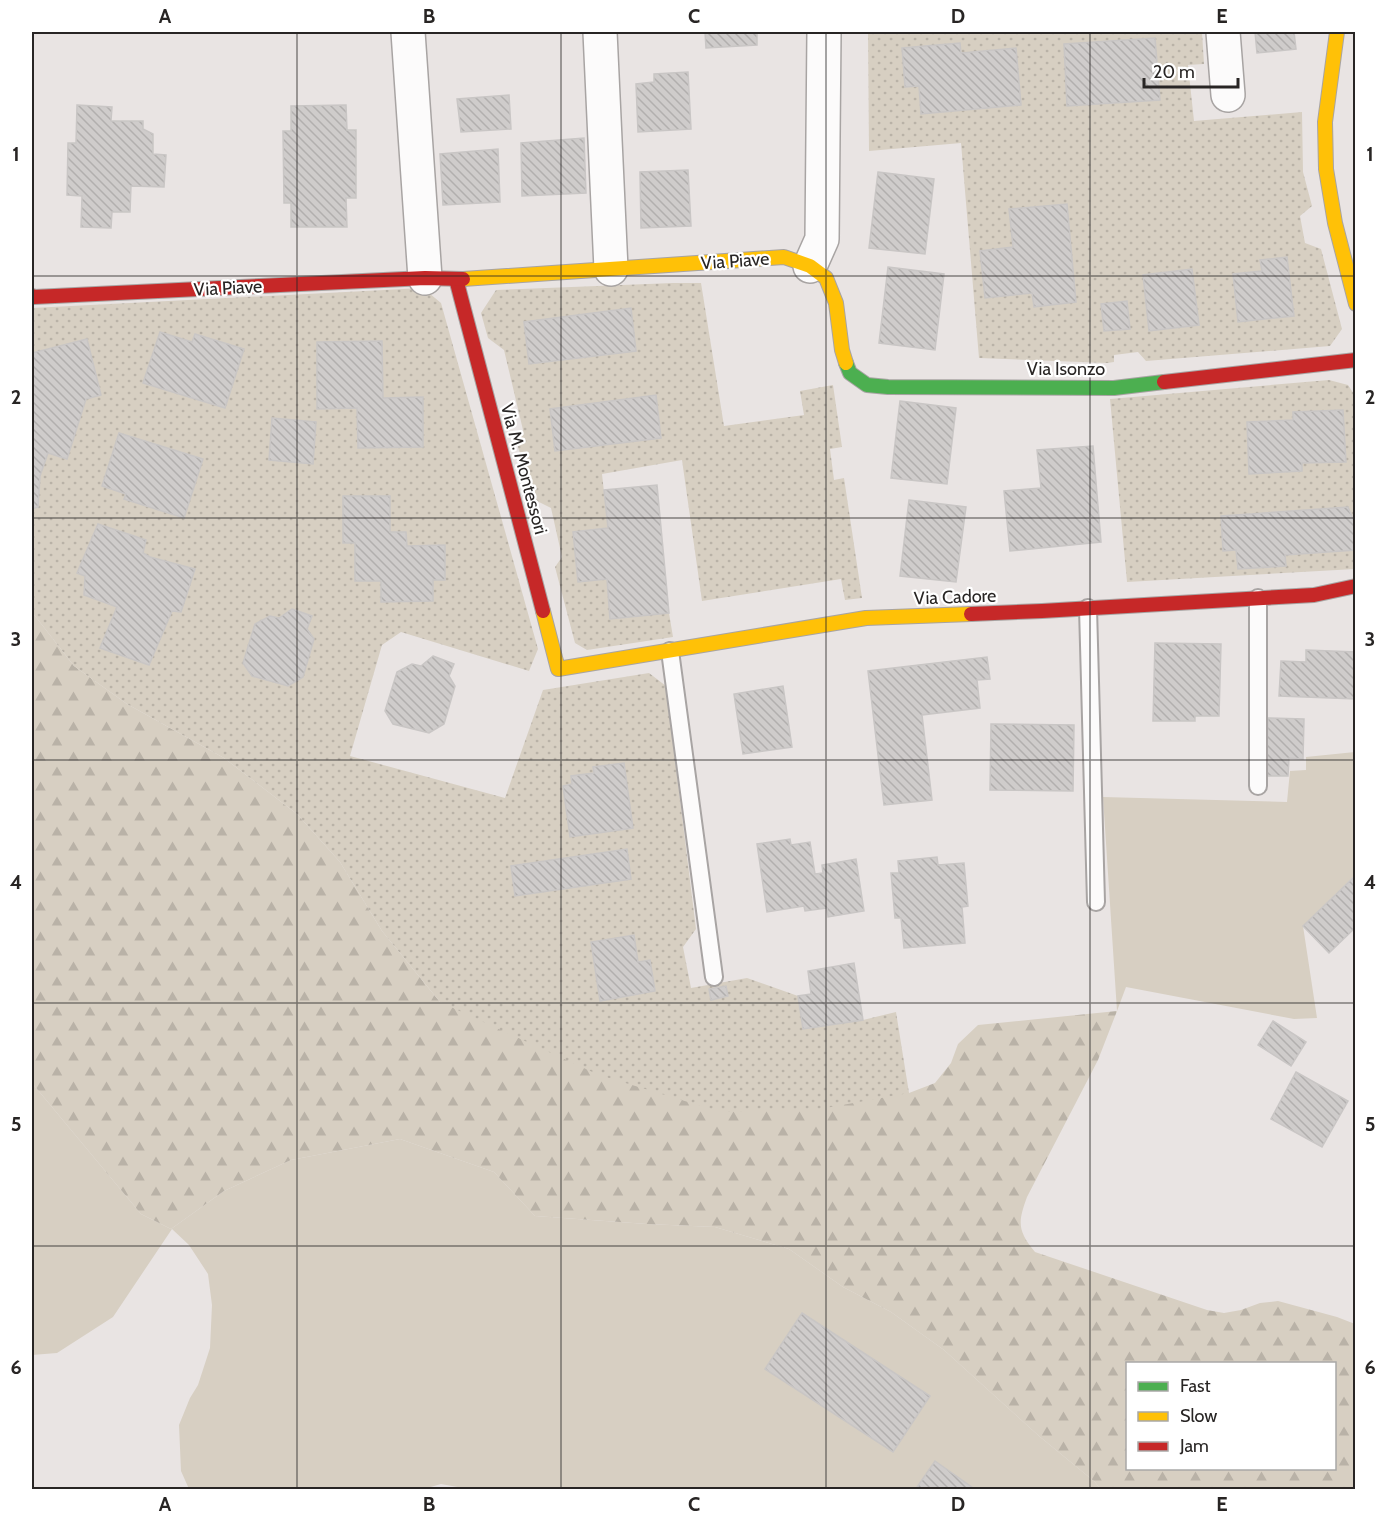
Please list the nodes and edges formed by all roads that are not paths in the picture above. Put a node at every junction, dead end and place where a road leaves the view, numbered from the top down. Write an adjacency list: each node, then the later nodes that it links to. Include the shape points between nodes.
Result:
1 (408, 32): 9 (street)
2 (600, 32): 8 (street)
3 (824, 32): 7 (street, via 822,239)
4 (1224, 32): 6 (street)
5 (1338, 32): 12 (street, via 1325,122 1326,169 1335,224)
6 (1228, 95)
7 (810, 266): 8 (street, Via Piave, via 784,257); 11 (street, Via Piave, via 826,278)
8 (611, 269): 9 (street, Via Piave)
9 (440, 279): 10 (street, Via Piave); 18 (street, Via M. Montessori)
10 (32, 296)
11 (836, 303): 13 (street, Via Isonzo, via 842,350 850,373 867,385 1114,388)
12 (1356, 304)
13 (1356, 360)
14 (1356, 586): 15 (street, Via Cadore, via 1314,595)
15 (1258, 598): 16 (street, Via Cadore); 19 (lane)
16 (1088, 608): 17 (street, Via Cadore, via 866,618); 20 (lane)
17 (670, 651): 18 (street, Via Cadore); 21 (lane)
18 (558, 669)
19 (1258, 786)
20 (1096, 902)
21 (714, 977)

